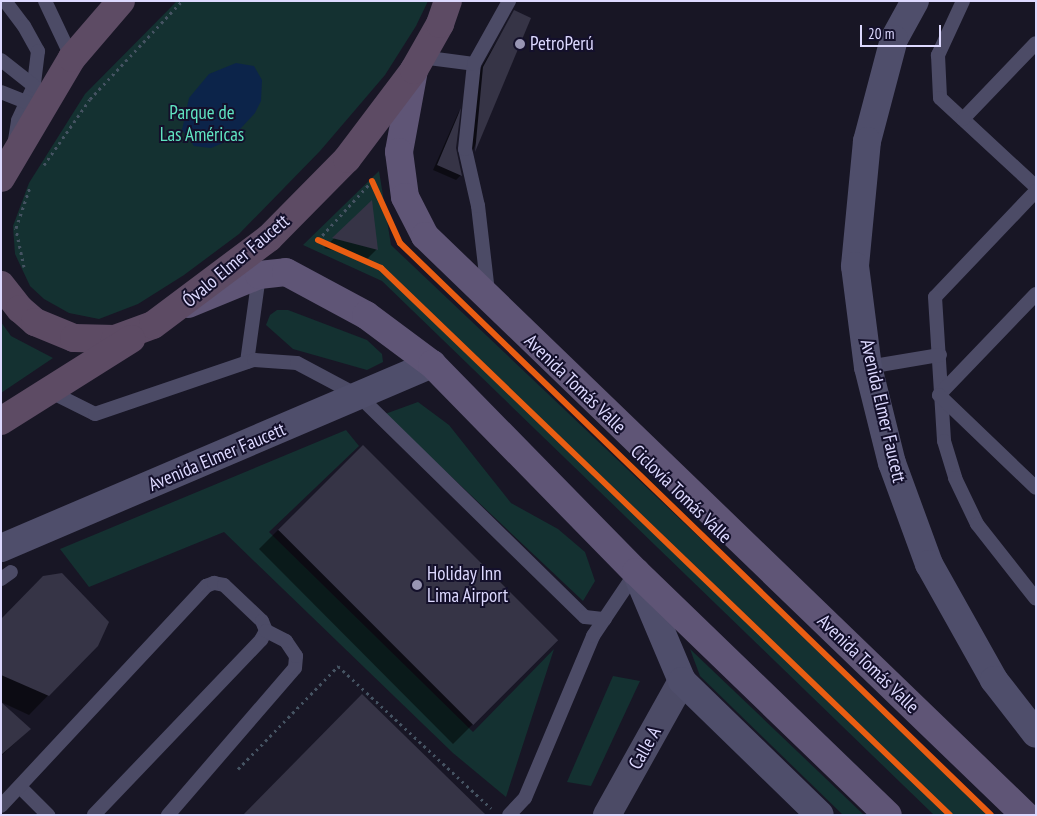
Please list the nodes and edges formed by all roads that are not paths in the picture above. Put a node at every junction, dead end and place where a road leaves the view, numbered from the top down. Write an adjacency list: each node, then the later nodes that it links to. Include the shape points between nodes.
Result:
1 (4, 1): 13 (lane, via 38,51)
2 (45, 1): 9 (lane)
3 (121, 1): 9 (highway)
4 (448, 1): 11 (highway, Óvalo Elmer Faucett, via 440,24)
5 (509, 1): 12 (lane)
6 (914, 1): 29 (street, Avenida Elmer Faucett, via 894,39 867,141 856,266)
7 (963, 1): 16 (lane, via 938,55 940,98)
8 (1036, 43): 16 (lane)
9 (72, 58): 17 (highway)
10 (1, 60): 13 (lane)
11 (417, 64): 12 (lane); 22 (main road, Avenida Tomás Valle, via 399,152 405,197 425,236); 24 (highway, Óvalo Elmer Faucett, via 347,159 269,238)
12 (474, 64): 22 (lane, via 465,149 478,206)
13 (34, 86): 15 (lane)
14 (1, 92): 15 (lane)
15 (28, 103): 17 (lane, via 18,121)
16 (963, 119): 18 (lane)
17 (7, 168)
18 (1036, 187)
19 (1036, 192): 26 (lane, via 935,297)
20 (259, 275): 24 (main road); 27 (lane); 28 (main road, via 286,272 326,292 366,314)
21 (1, 285): 25 (highway, Óvalo Elmer Faucett, via 35,322 74,338 115,339)
22 (489, 301): 44 (main road, Avenida Tomás Valle)
23 (1033, 302): 31 (lane)
24 (182, 307): 25 (highway, Óvalo Elmer Faucett)
25 (153, 325): 30 (highway)
26 (940, 355): 29 (lane); 31 (lane)
27 (247, 362): 30 (lane, via 95,414); 32 (lane, via 297,363)
28 (432, 364): 32 (street, Avenida Elmer Faucett); 36 (main road)
29 (868, 367): 41 (street, Avenida Elmer Faucett, via 892,464 929,564 994,680)
30 (49, 391): 33 (highway)
31 (939, 395): 34 (lane); 37 (lane, via 944,441 955,478 977,524)
32 (359, 396): 35 (street, Avenida Elmer Faucett); 38 (lane, via 585,617)
33 (1, 421)
34 (1036, 488)
35 (4, 566)
36 (636, 572): 38 (lane); 40 (street); 51 (main road)
37 (1035, 598)
38 (605, 619): 45 (lane, via 593,636 525,798)
39 (266, 632): 42 (lane, via 262,621 224,585 206,586); 47 (lane); 48 (lane, via 286,641 296,656 296,668)
40 (682, 681): 49 (street, Calle A); 50 (street)
41 (1036, 734)
42 (20, 787): 43 (lane); 46 (lane)
43 (1, 806)
44 (1027, 806)
45 (503, 814)
46 (48, 815)
47 (94, 815)
48 (168, 815)
49 (607, 815)
50 (820, 815)
51 (888, 815)

